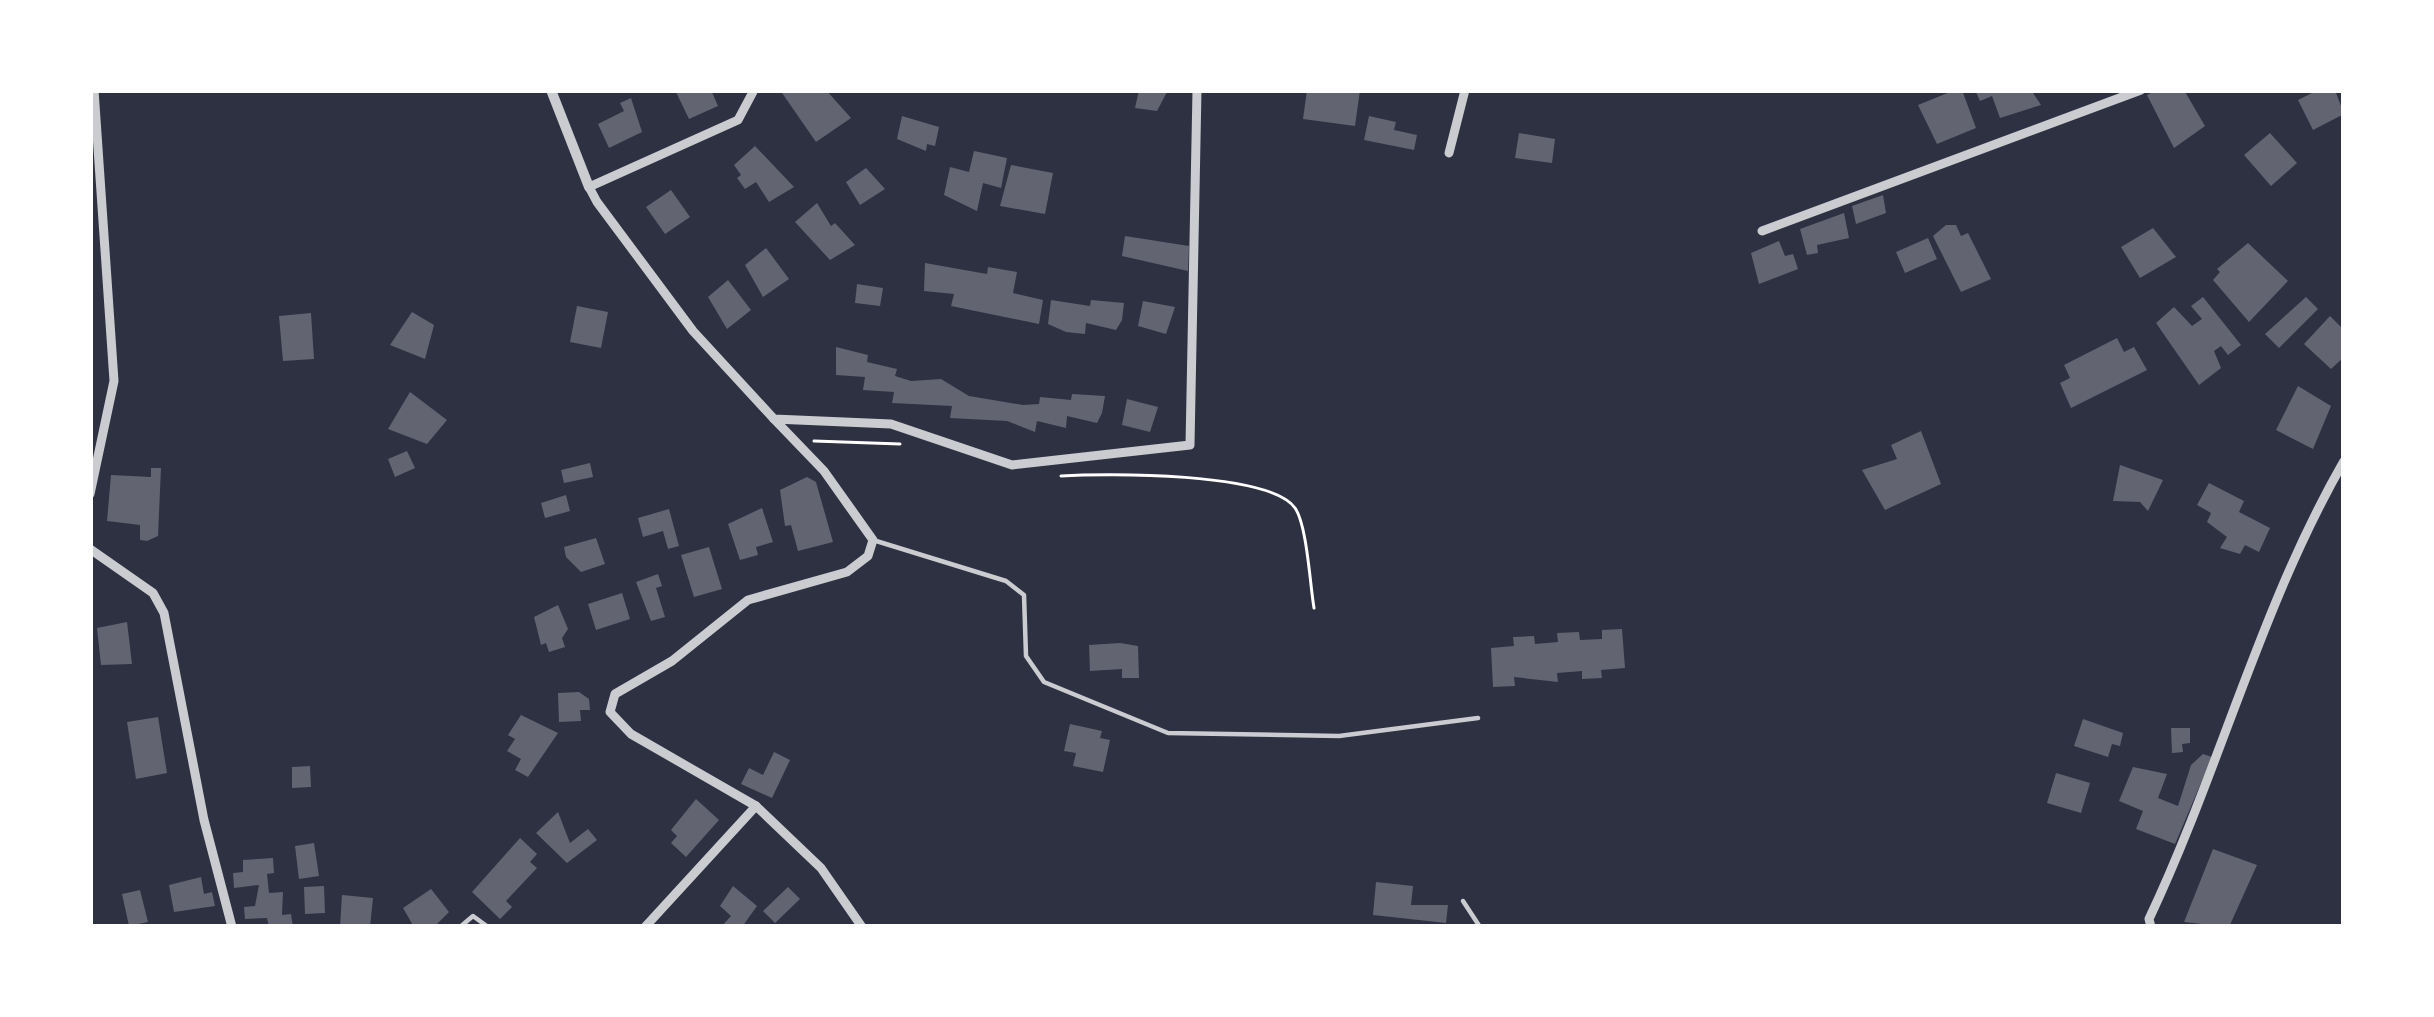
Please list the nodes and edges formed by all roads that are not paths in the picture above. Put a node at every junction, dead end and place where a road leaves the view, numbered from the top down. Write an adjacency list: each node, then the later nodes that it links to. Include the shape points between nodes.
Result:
1 (94, 90): 12 (street, via 114,381)
2 (551, 90): 8 (street)
3 (754, 90): 8 (street, via 738,120)
4 (1197, 90): 10 (street, via 1190,446 1012,465 891,424)
5 (1465, 90): 7 (street)
6 (2141, 90): 9 (street)
7 (1449, 153)
8 (589, 187): 10 (street, via 693,331)
9 (1762, 231)
10 (775, 419): 13 (street)
11 (2344, 461): 24 (street, via 2278,598)
12 (90, 494)
13 (873, 540): 15 (lane, via 1006,581 1024,595 1026,656 1044,682 1168,733 1339,736); 16 (street, via 848,572 748,600 610,703 631,734)
14 (90, 549): 18 (street, via 153,593 164,613)
15 (1478, 718)
16 (756, 806): 21 (street); 22 (street, via 821,868)
17 (1463, 902): 23 (lane)
18 (232, 927)
19 (460, 927): 20 (lane, via 473,916)
20 (488, 927)
21 (645, 927)
22 (862, 927)
23 (1480, 927)
24 (2151, 927)

